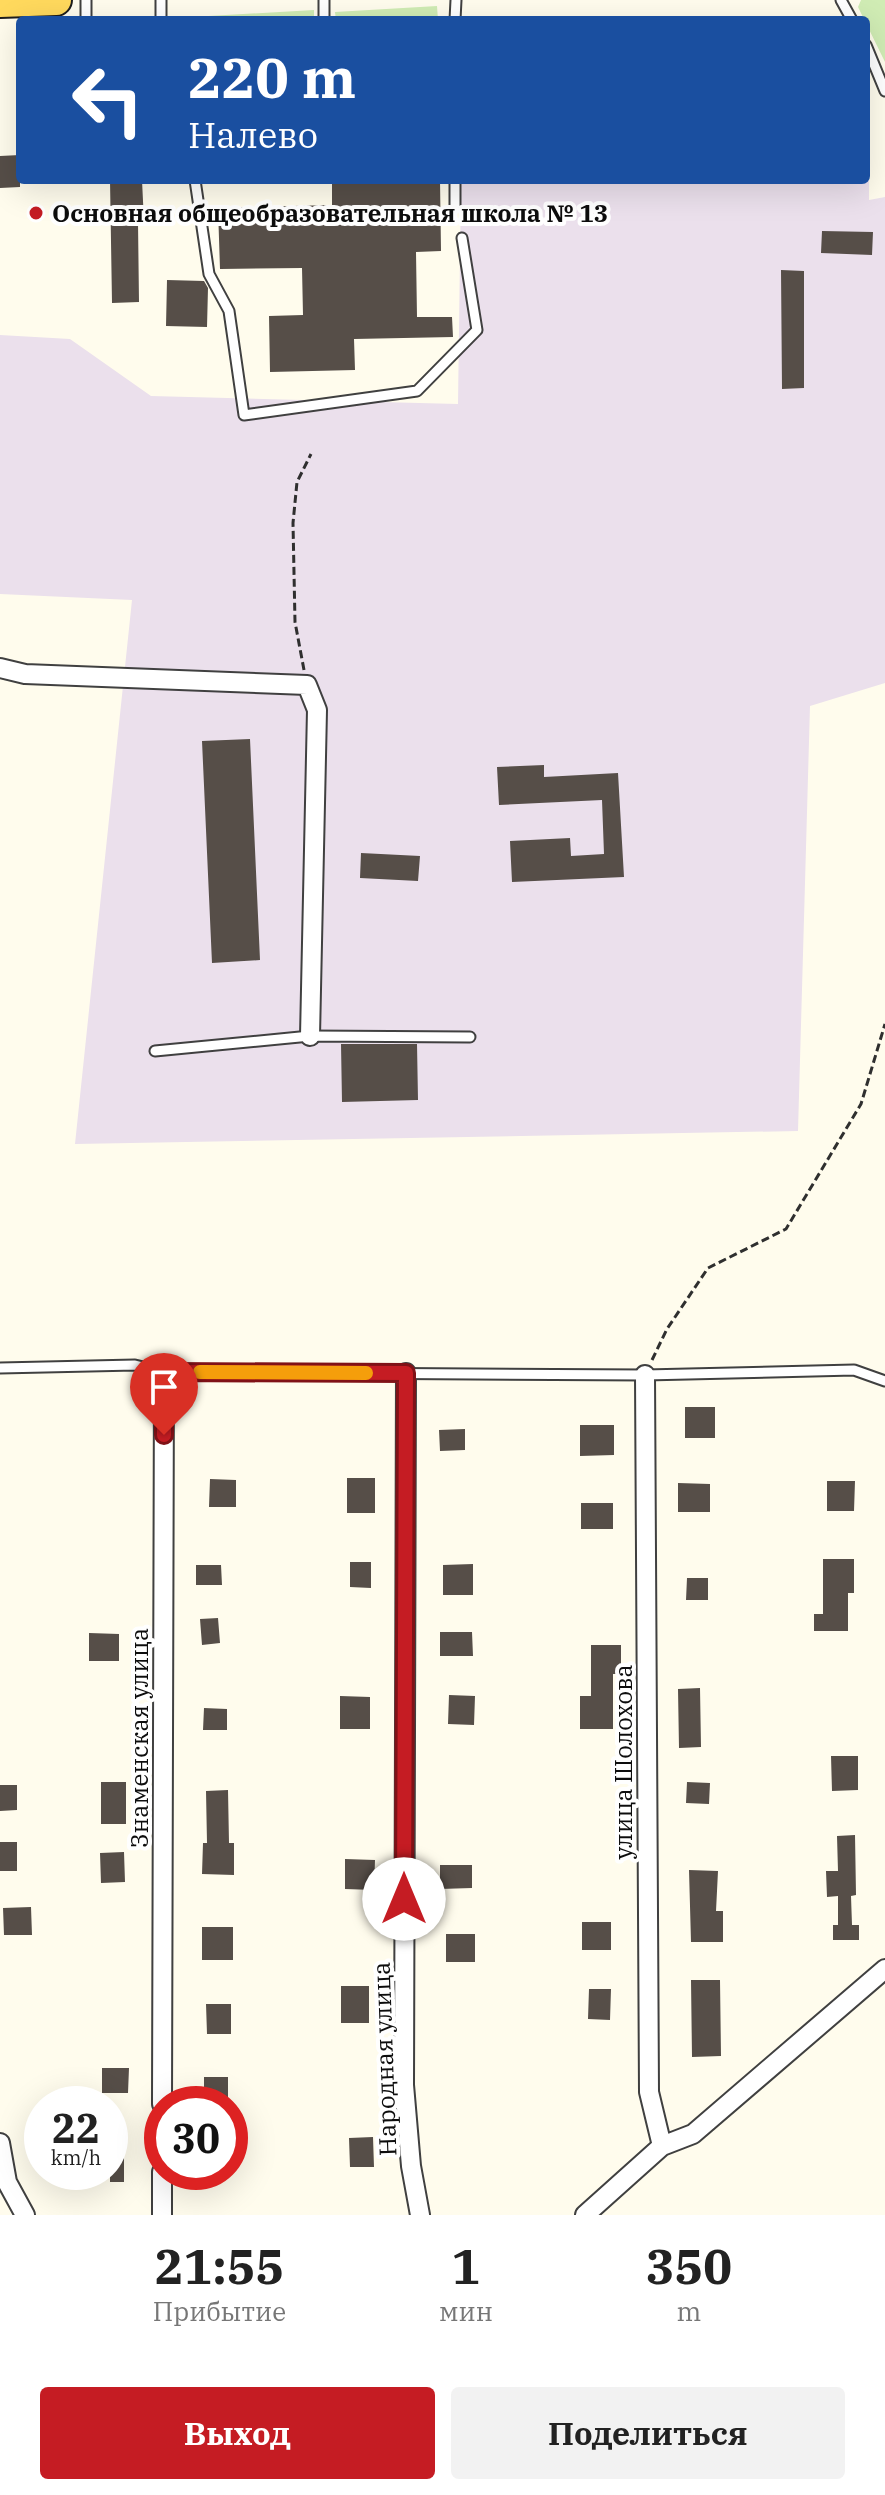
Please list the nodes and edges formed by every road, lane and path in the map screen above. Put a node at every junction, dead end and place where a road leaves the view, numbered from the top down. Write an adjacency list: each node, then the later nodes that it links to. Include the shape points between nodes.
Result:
1 (56, 0): 2 (main road)
2 (0, 2)
3 (870, 55): 4 (lane)
4 (885, 91)
5 (196, 184): 8 (lane, via 209,274 229,311 244,415 417,391 477,330)
6 (455, 184): 7 (lane)
7 (455, 205)
8 (462, 238)
9 (311, 454): 11 (path, via 297,482 293,523 295,622)
10 (0, 668): 11 (street, via 25,674)
11 (307, 685): 13 (street, via 317,710)
12 (885, 1024): 19 (path, via 861,1104 786,1229 708,1268 667,1329)
13 (310, 1036): 14 (lane); 15 (lane)
14 (470, 1037)
15 (155, 1051)
16 (0, 1368): 17 (lane, via 135,1365)
17 (164, 1372): 18 (lane); 22 (street, Знаменская улица)
18 (406, 1373): 19 (lane); 28 (street, Народная улица, via 404,2085)
19 (645, 1375): 20 (lane, via 854,1370); 24 (street, улица Шолохова, via 649,2092)
20 (885, 1381)
21 (885, 1969): 24 (street, via 693,2134)
22 (162, 2086)
23 (0, 2143): 26 (street, via 7,2182)
24 (662, 2146): 29 (street)
25 (162, 2190): 27 (street)
26 (25, 2215)
27 (162, 2215)
28 (420, 2215)
29 (585, 2215)

